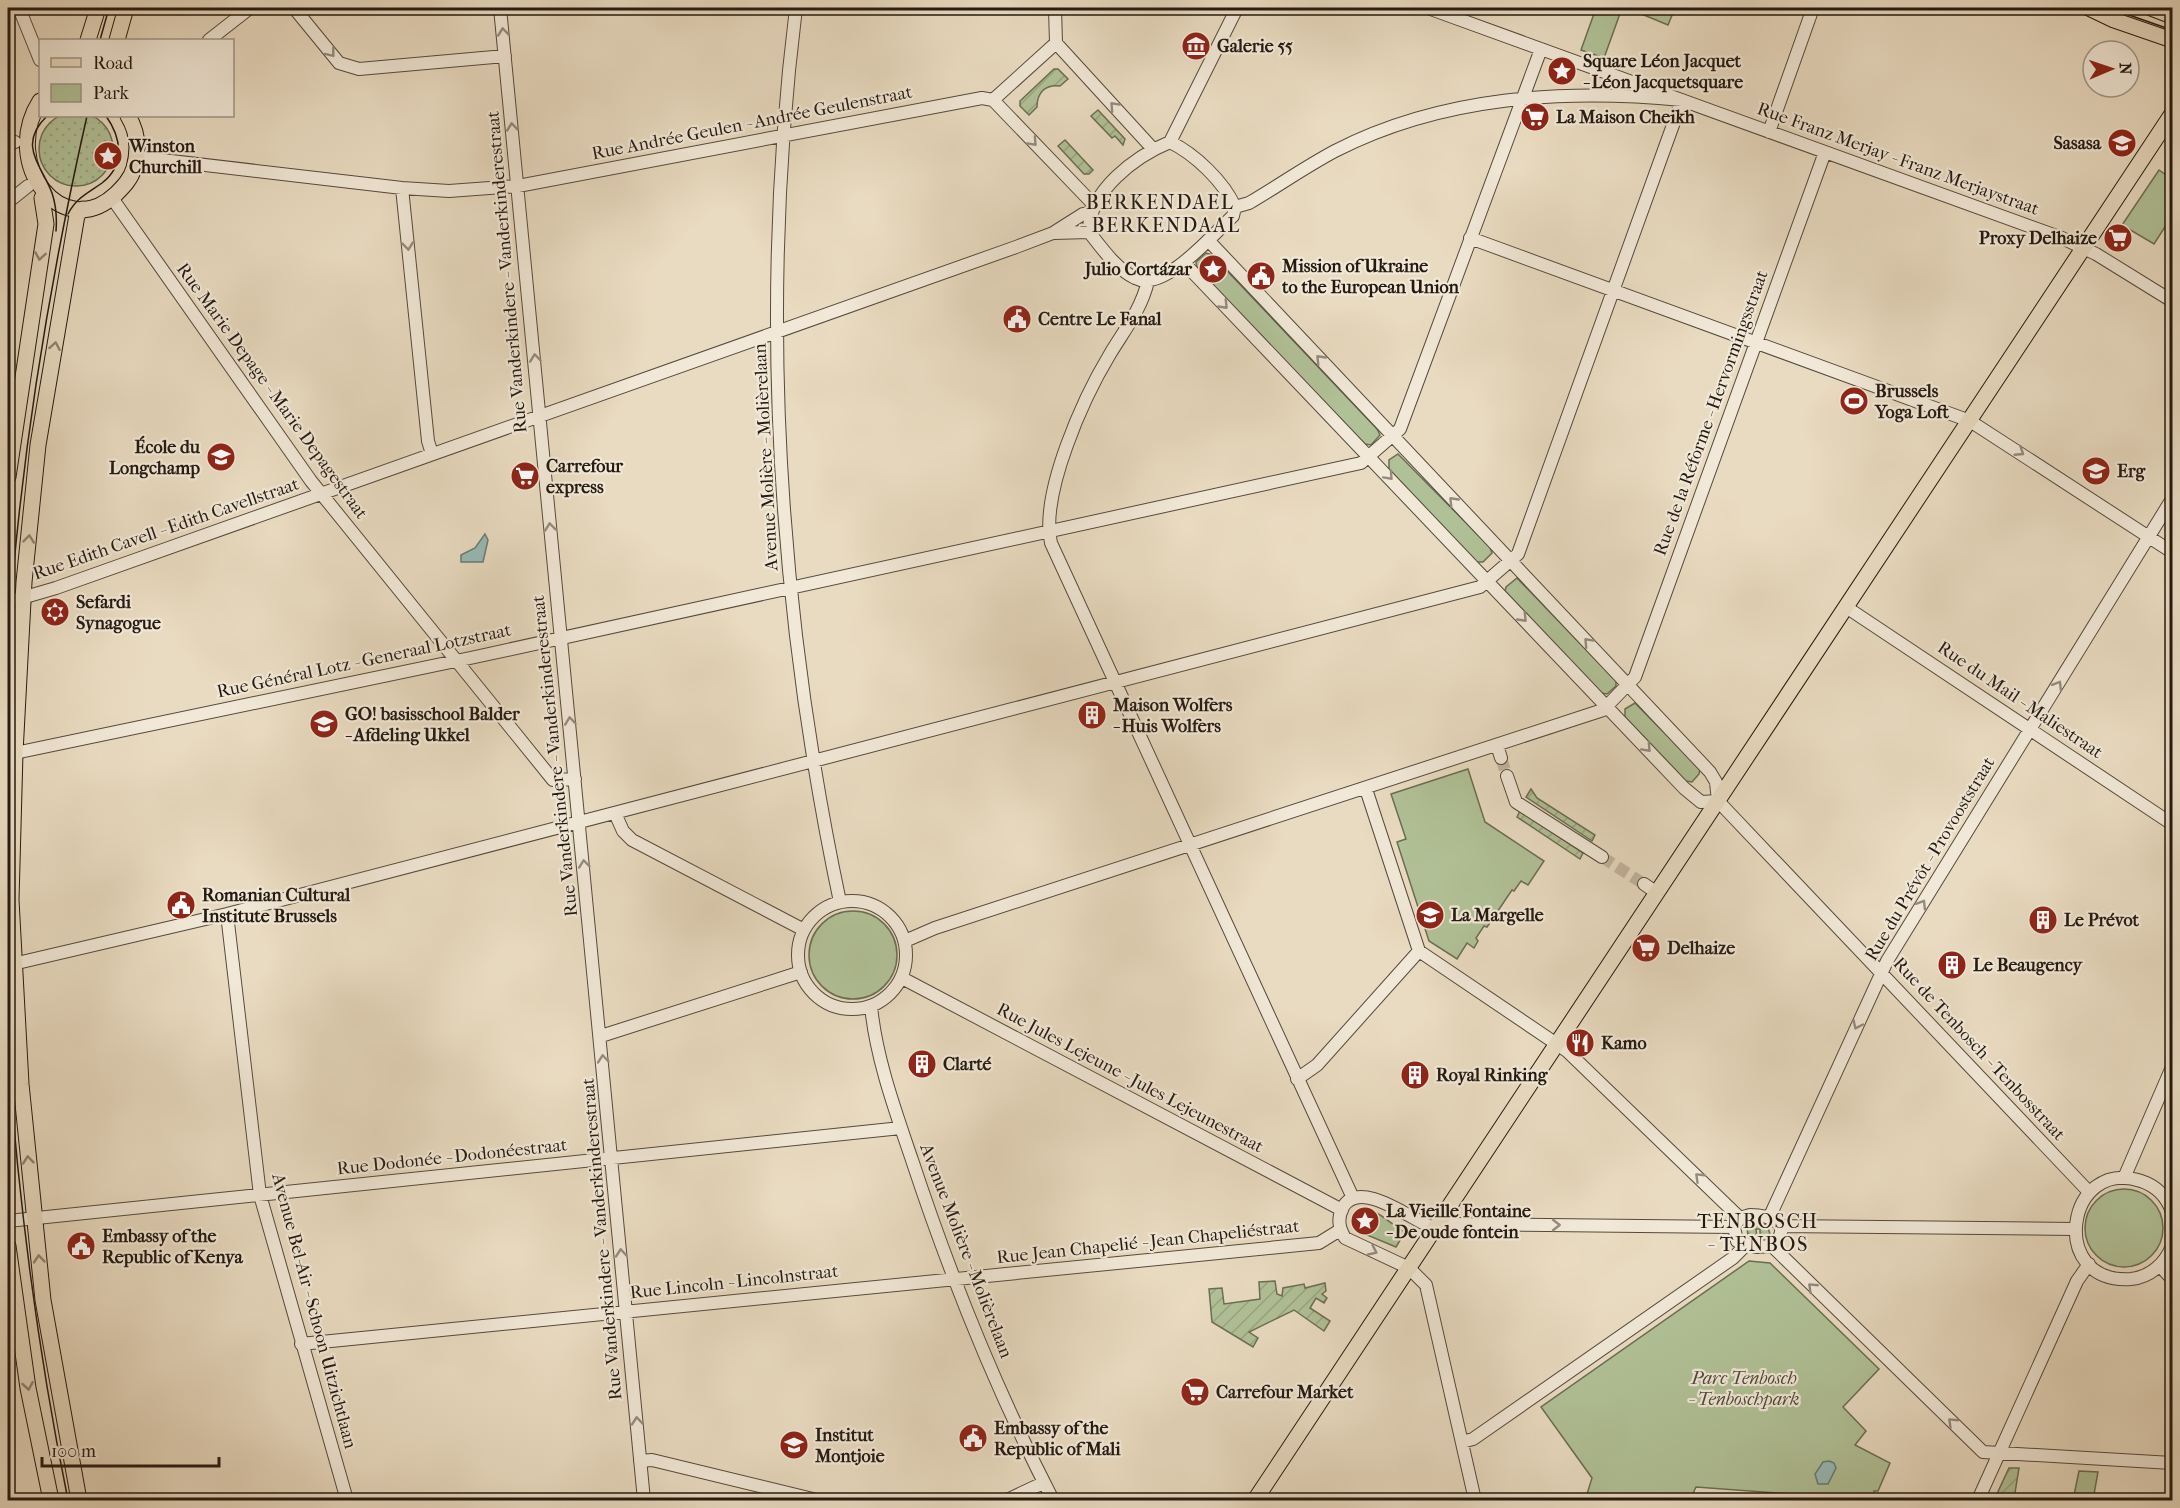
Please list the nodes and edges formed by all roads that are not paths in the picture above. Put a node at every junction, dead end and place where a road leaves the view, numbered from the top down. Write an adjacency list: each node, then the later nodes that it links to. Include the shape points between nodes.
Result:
1 (19, 8): 22 (street)
2 (98, 8): 15 (main road)
3 (126, 8): 16 (main road)
4 (250, 8): 17 (street)
5 (294, 8): 21 (street, one-way to 21, via 339,63 359,69)
6 (500, 8): 21 (street, Rue Vanderkindere - Vanderkinderestraat, one-way to 6)
7 (796, 8): 30 (street, Avenue Molière - Molièrelaan)
8 (1056, 8): 19 (street)
9 (1237, 8): 31 (street)
10 (1428, 8): 20 (street, Rue Franz Merjay - Franz Merjaystraat)
11 (1813, 8): 29 (street)
12 (2089, 8): 18 (main road)
13 (2151, 8): 14 (main road)
14 (2172, 15)
15 (88, 39)
16 (117, 39)
17 (210, 39)
18 (2172, 40)
19 (1056, 43): 24 (street); 33 (street, one-way to 19)
20 (1541, 49): 23 (street); 25 (street, Rue Franz Merjay - Franz Merjaystraat)
21 (505, 56): 37 (street, Rue Vanderkindere - Vanderkinderestraat, one-way to 21)
22 (39, 58)
23 (1522, 98): 25 (street, via 1628,95); 42 (street, via 1450,109 1376,133 1335,151 1249,203); 47 (street)
24 (993, 100): 30 (street, Rue Andrée Geulen - Andrée Geulenstraat, via 981,98); 44 (street, one-way to 44)
25 (1682, 100): 29 (street, Rue Franz Merjay - Franz Merjaystraat); 52 (street)
26 (39, 102): 32 (main road)
27 (2172, 114): 49 (main road)
28 (128, 117): 35 (main road, via 137,140)
29 (1769, 132): 34 (street, Rue Franz Merjay - Franz Merjaystraat)
30 (785, 134): 37 (street, Rue Andrée Geulen - Andrée Geulenstraat); 54 (street, Avenue Molière - Molièrelaan)
31 (1170, 142): 33 (street); 42 (street, via 1185,150 1231,197)
32 (11, 143): 36 (main road)
33 (1153, 149): 44 (street, via 1121,173)
34 (1825, 152): 49 (street, Rue Franz Merjay - Franz Merjaystraat); 55 (street, Rue de la Réforme - Hervormingsstraat)
35 (137, 157): 38 (street, Rue Andrée Geulen - Andrée Geulenstraat); 40 (main road, via 128,180)
36 (28, 186): 39 (main road); 41 (street)
37 (518, 186): 38 (street, Rue Andrée Geulen - Andrée Geulenstraat, via 449,191); 56 (street, Rue Vanderkindere - Vanderkinderestraat, one-way to 37)
38 (402, 188): 59 (street, one-way to 59)
39 (42, 198): 43 (main road, via 61,207); 61 (main road, one-way to 61, via 46,224)
40 (112, 198): 43 (main road); 62 (street, Rue Marie Depage - Marie Depagestraat)
41 (8, 202)
42 (1235, 207): 48 (street, via 1233,216)
43 (83, 209): 70 (main road, one-way to 43, via 38,445 77,215)
44 (1093, 209): 45 (street); 46 (street)
45 (1089, 232): 46 (street); 51 (street, via 1119,266 1135,278)
46 (1053, 233): 54 (street, Rue Edith Cavell - Edith Cavellstraat)
47 (1470, 238): 52 (street); 58 (street, via 1400,429)
48 (1208, 240): 50 (street); 58 (street, one-way to 48)
49 (2085, 248): 53 (street, Rue Franz Merjay - Franz Merjaystraat); 57 (main road)
50 (1184, 263): 51 (street); 60 (street, one-way to 60)
51 (1148, 281): 64 (street, via 1138,313 1109,355 1071,435 1050,502)
52 (1612, 290): 55 (street); 67 (street, via 1518,554)
53 (2172, 301)
54 (777, 333): 56 (street, Rue Edith Cavell - Edith Cavellstraat); 69 (street, Avenue Molière - Molièrelaan, via 782,489)
55 (1756, 342): 57 (street); 76 (street, Rue de la Réforme - Hervormingsstraat, via 1635,677)
56 (540, 416): 59 (street, Rue Edith Cavell - Edith Cavellstraat); 73 (street, Rue Vanderkindere - Vanderkinderestraat, one-way to 56)
57 (1970, 421): 65 (street, one-way to 65); 72 (main road)
58 (1393, 436): 60 (street); 67 (street, one-way to 58)
59 (432, 454): 62 (street, Rue Edith Cavell - Edith Cavellstraat)
60 (1370, 457): 64 (street, Rue Général Lotz - Generaal Lotzstraat, via 1360,463); 68 (street, one-way to 68)
61 (8, 477)
62 (322, 493): 70 (street, Rue Edith Cavell - Edith Cavellstraat); 74 (street, Rue Marie Depage - Marie Depagestraat)
63 (2172, 499): 65 (street, Rue du Prévôt - Provooststraat)
64 (1048, 532): 69 (street, Rue Général Lotz - Generaal Lotzstraat); 75 (street)
65 (2150, 537): 66 (street); 78 (street, Rue du Prévôt - Provooststraat, one-way to 65)
66 (2172, 552)
67 (1511, 560): 68 (street); 76 (street, one-way to 67)
68 (1487, 581): 75 (street, via 1480,587); 77 (street, one-way to 77)
69 (792, 588): 73 (street, Rue Général Lotz - Generaal Lotzstraat); 82 (street, Avenue Molière - Molièrelaan)
70 (23, 598): 71 (street, Rue Edith Cavell - Edith Cavellstraat); 80 (main road)
71 (8, 602)
72 (1846, 607): 78 (street, Rue du Mail - Maliestraat); 86 (main road)
73 (561, 637): 74 (street, Rue Général Lotz - Generaal Lotzstraat); 84 (street, Rue Vanderkindere - Vanderkinderestraat, one-way to 73)
74 (456, 661): 80 (street, Rue Général Lotz - Generaal Lotzstraat); 84 (street, Rue Marie Depage - Marie Depagestraat, via 553,780)
75 (1114, 684): 82 (street); 90 (street)
76 (1628, 685): 77 (street, Rue de la Réforme - Hervormingsstraat); 86 (street, via 1710,772)
77 (1607, 705): 79 (street, Rue de la Réforme - Hervormingsstraat, via 1599,713); 86 (street, one-way to 86, via 1688,792 1701,802)
78 (2031, 729): 89 (street, Rue du Mail - Maliestraat); 99 (street, Rue du Prévôt - Provooststraat, one-way to 78)
79 (1497, 745): 81 (street); 85 (street, Rue de la Réforme - Hervormingsstraat)
80 (15, 753): 97 (main road)
81 (1502, 758)
82 (814, 760): 87 (street); 92 (street, Avenue Molière - Molièrelaan)
83 (1507, 776): 91 (street, via 1516,802)
84 (575, 780): 88 (street, Rue Vanderkindere - Vanderkinderestraat)
85 (1366, 789): 90 (street, Rue de la Réforme - Hervormingsstraat); 96 (street)
86 (1718, 801): 99 (street, Rue de Tenbosch - Tenbosstraat); 103 (main road, via 1651,889)
87 (615, 813): 88 (street); 94 (street, via 632,840)
88 (579, 822): 93 (street); 102 (street, Rue Vanderkindere - Vanderkinderestraat, one-way to 88)
89 (2172, 824)
90 (1190, 846): 95 (street, Rue de la Réforme - Hervormingsstraat); 105 (street)
91 (1602, 857)
92 (840, 902): 94 (street, via 815,915); 95 (street, via 867,902 884,910)
93 (227, 914): 97 (street); 110 (street, Avenue Bel-Air - Schoon Uitzichtlaan)
94 (804, 930): 98 (street, via 799,946)
95 (905, 941): 100 (street)
96 (1419, 951): 103 (street); 105 (street, via 1317,1065)
97 (13, 964): 115 (main road, one-way to 97)
98 (801, 972): 101 (street, via 808,986 826,1002 848,1009); 102 (street)
99 (1881, 972): 109 (street, Rue de Tenbosch - Tenbosstraat); 114 (street, Rue du Prévôt - Provooststraat, one-way to 114)
100 (902, 978): 101 (street, via 889,995); 112 (street, Rue Jules Lejeune - Jules Lejeunestraat)
101 (871, 1006): 106 (street, Avenue Molière - Molièrelaan, via 874,1036)
102 (601, 1036): 107 (street, Rue Vanderkindere - Vanderkinderestraat, one-way to 102)
103 (1558, 1043): 117 (street, one-way to 103); 119 (main road)
104 (2172, 1067): 108 (street)
105 (1297, 1079): 111 (street)
106 (901, 1128): 107 (street, Rue Dodonée - Dodonéestraat); 129 (street, Avenue Molière - Molièrelaan)
107 (612, 1159): 110 (street, Rue Dodonée - Dodonéestraat); 131 (street, Rue Vanderkindere - Vanderkinderestraat, one-way to 107)
108 (2124, 1178): 109 (street, via 2106,1182); 113 (street, via 2156,1189)
109 (2090, 1192): 120 (street, via 2076,1215)
110 (260, 1195): 115 (street, Rue Dodonée - Dodonéestraat); 132 (street, Avenue Bel-Air - Schoon Uitzichtlaan)
111 (1353, 1198): 112 (street); 119 (street, via 1369,1196)
112 (1342, 1210): 121 (street)
113 (2172, 1212)
114 (1770, 1216): 117 (street, via 1750,1215); 118 (street)
115 (34, 1218): 116 (street, Rue Dodonée - Dodonéestraat); 139 (main road, one-way to 115, via 43,1300)
116 (8, 1221)
117 (1737, 1222): 119 (street, one-way to 117, via 1453,1224); 123 (street, via 1737,1241)
118 (1780, 1226): 120 (street); 124 (street, via 1778,1240)
119 (1435, 1229): 128 (main road)
120 (2074, 1229): 126 (street, via 2076,1242)
121 (1340, 1230): 128 (street, one-way to 128, via 1345,1238); 129 (street, Rue Jean Chapelié - Jean Chapeliéstraat, via 1319,1242)
122 (8, 1245): 138 (main road, one-way to 138, via 28,1388)
123 (1746, 1245): 124 (street); 133 (street, via 1482,1432)
124 (1772, 1246): 134 (street, one-way to 124, via 1983,1452)
125 (2172, 1246): 127 (street)
126 (2089, 1264): 127 (street, via 2099,1272 2122,1279 2137,1278); 134 (street, via 2077,1281)
127 (2160, 1266): 130 (street)
128 (1409, 1268): 133 (street, via 1426,1285); 145 (main road)
129 (956, 1278): 131 (street, Rue Lincoln - Lincolnstraat); 137 (street, Avenue Molière - Molièrelaan)
130 (2172, 1279)
131 (627, 1311): 132 (street, Rue Lincoln - Lincolnstraat); 135 (street, Rue Vanderkindere - Vanderkinderestraat, one-way to 131)
132 (302, 1344): 140 (street, Avenue Bel-Air - Schoon Uitzichtlaan)
133 (1462, 1442): 146 (street)
134 (1999, 1454): 136 (street); 147 (street)
135 (640, 1461): 141 (street, Rue Vanderkindere - Vanderkinderestraat); 142 (street, via 652,1460)
136 (2172, 1463)
137 (1043, 1483): 143 (street); 144 (street, Avenue Molière - Molièrelaan)
138 (51, 1500)
139 (79, 1500)
140 (347, 1500)
141 (644, 1500)
142 (817, 1500)
143 (1008, 1500)
144 (1053, 1500)
145 (1255, 1500)
146 (1475, 1500)
147 (1978, 1500)

